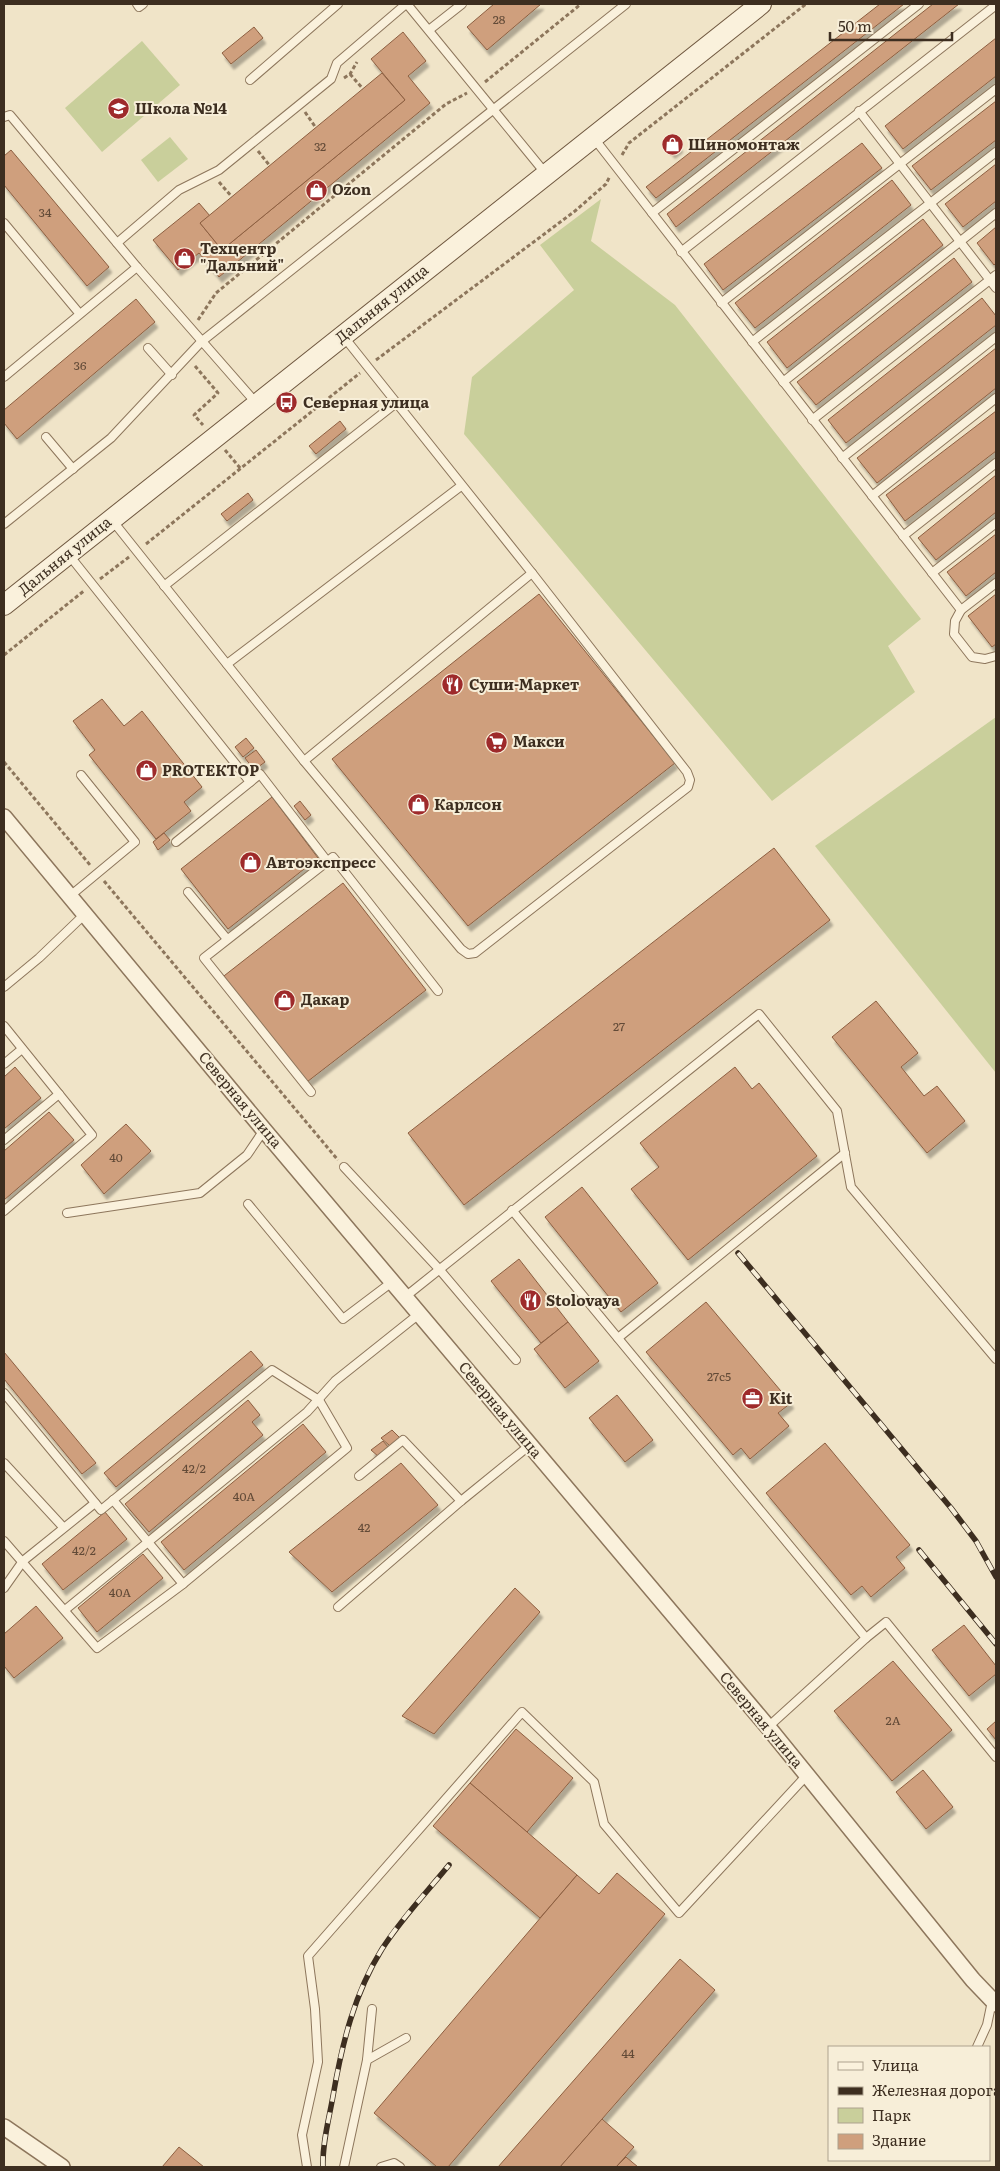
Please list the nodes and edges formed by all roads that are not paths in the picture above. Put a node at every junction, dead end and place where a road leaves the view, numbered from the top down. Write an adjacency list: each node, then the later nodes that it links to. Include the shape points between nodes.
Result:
1 (137, 4): 2 (lane, via 140,7)
2 (143, 4)
3 (338, 4): 11 (lane)
4 (406, 4): 10 (lane); 25 (lane, via 337,63 331,79 219,170 179,190)
5 (462, 4): 10 (lane)
6 (626, 4): 13 (lane)
7 (761, 4): 16 (street, Дальняя улица)
8 (919, 4): 21 (lane)
9 (996, 5): 14 (lane)
10 (429, 30): 13 (lane)
11 (250, 80)
12 (996, 89): 18 (lane)
13 (492, 109): 19 (lane); 34 (lane)
14 (859, 111): 18 (lane); 26 (lane)
15 (4, 117): 25 (lane, via 10,115)
16 (593, 136): 19 (street, Дальняя улица); 21 (lane)
17 (996, 152): 20 (lane)
18 (900, 164): 20 (lane); 30 (lane)
19 (546, 174): 32 (street, Дальняя улица)
20 (930, 203): 24 (lane); 35 (lane)
21 (652, 213): 26 (lane)
22 (996, 213): 24 (lane)
23 (4, 223): 31 (lane)
24 (960, 242): 28 (lane); 39 (lane)
25 (117, 243): 27 (lane)
26 (681, 252): 30 (lane)
27 (136, 267): 31 (lane); 34 (lane)
28 (993, 278): 29 (lane); 43 (lane)
29 (996, 288)
30 (721, 303): 35 (lane)
31 (79, 314): 38 (lane)
32 (342, 335): 41 (lane); 42 (street, Дальняя улица)
33 (996, 337): 45 (lane)
34 (201, 342): 37 (lane); 42 (lane)
35 (752, 342): 39 (lane)
36 (148, 348): 37 (lane)
37 (172, 374): 47 (lane, via 111,438)
38 (4, 376)
39 (783, 382): 43 (lane)
40 (996, 398): 49 (lane)
41 (396, 403): 48 (lane); 58 (lane)
42 (256, 404): 50 (street, Дальняя улица)
43 (812, 420): 45 (lane)
44 (46, 437): 47 (lane)
45 (842, 458): 49 (lane)
46 (996, 463): 53 (lane)
47 (73, 469): 52 (lane)
48 (461, 486): 55 (lane); 62 (lane)
49 (872, 496): 53 (lane)
50 (110, 519): 54 (street, Дальняя улица); 58 (lane)
51 (996, 523): 56 (lane)
52 (4, 524)
53 (903, 536): 56 (lane)
54 (68, 554): 59 (street, Дальняя улица); 65 (lane)
55 (532, 573): 63 (lane); 63 (lane, via 687,772 688,787 476,953 468,954)
56 (932, 573): 60 (lane)
57 (996, 583): 60 (lane)
58 (164, 586): 62 (lane)
59 (4, 605)
60 (961, 610): 61 (lane, via 955,621 954,634 972,657 985,659)
61 (996, 656)
62 (227, 664): 63 (lane)
63 (304, 761)
64 (81, 775): 70 (lane, via 136,842)
65 (250, 782): 67 (lane); 68 (lane, via 260,774)
66 (4, 817): 70 (street, Северная улица)
67 (176, 842)
68 (327, 861): 72 (lane); 74 (lane, via 334,857)
69 (188, 892): 72 (lane)
70 (70, 896): 71 (street, Северная улица)
71 (85, 914): 73 (lane); 80 (street, Северная улица)
72 (227, 939): 78 (lane, via 204,958)
73 (4, 987)
74 (438, 991)
75 (4, 1026): 76 (lane)
76 (22, 1049): 77 (lane); 79 (lane)
77 (4, 1064)
78 (311, 1092)
79 (59, 1094): 81 (lane); 86 (lane, via 92,1135)
80 (264, 1130): 87 (lane, via 247,1154 200,1193); 89 (street, Северная улица)
81 (4, 1140)
82 (845, 1153): 85 (lane, via 837,1111 759,1014); 92 (lane); 93 (lane, via 851,1187)
83 (344, 1167): 88 (lane)
84 (248, 1204): 89 (lane, via 343,1319)
85 (512, 1210): 88 (lane); 92 (lane)
86 (4, 1211)
87 (67, 1213)
88 (438, 1269): 90 (lane); 94 (lane)
89 (392, 1282): 90 (street, Северная улица)
90 (404, 1297): 91 (street, Северная улица)
91 (419, 1314): 96 (lane, via 335,1381); 97 (street, Северная улица)
92 (618, 1338): 111 (lane)
93 (996, 1359)
94 (516, 1360)
95 (4, 1393): 102 (lane)
96 (319, 1400): 100 (lane, via 272,1370); 105 (lane); 107 (lane, via 347,1448)
97 (530, 1445): 101 (lane); 112 (street, Северная улица)
98 (4, 1463): 103 (lane)
99 (359, 1476): 101 (lane, via 403,1440)
100 (113, 1500): 102 (lane, via 101,1510); 105 (lane)
101 (461, 1501): 109 (lane)
102 (95, 1503): 103 (lane)
103 (63, 1527): 106 (lane)
104 (4, 1541): 106 (lane)
105 (148, 1543): 107 (lane); 110 (lane)
106 (23, 1561): 108 (lane); 110 (lane)
107 (183, 1584): 110 (lane, via 97,1648)
108 (4, 1588)
109 (338, 1607)
110 (65, 1610)
111 (866, 1638): 112 (lane); 113 (lane, via 886,1622)
112 (768, 1727): 114 (street, Северная улица)
113 (996, 1757)
114 (807, 1775): 115 (street, Северная улица); 122 (lane, via 678,1913 604,1824 594,1782 522,1712 308,1956 318,2062 302,2135)
115 (994, 2003): 118 (lane)
116 (372, 2009): 119 (lane)
117 (406, 2038): 119 (lane)
118 (977, 2046)
119 (367, 2060): 123 (lane)
120 (4, 2126): 121 (street)
121 (62, 2167)
122 (307, 2167)
123 (344, 2167)
124 (381, 2167): 125 (lane, via 394,2163)
125 (400, 2167)

